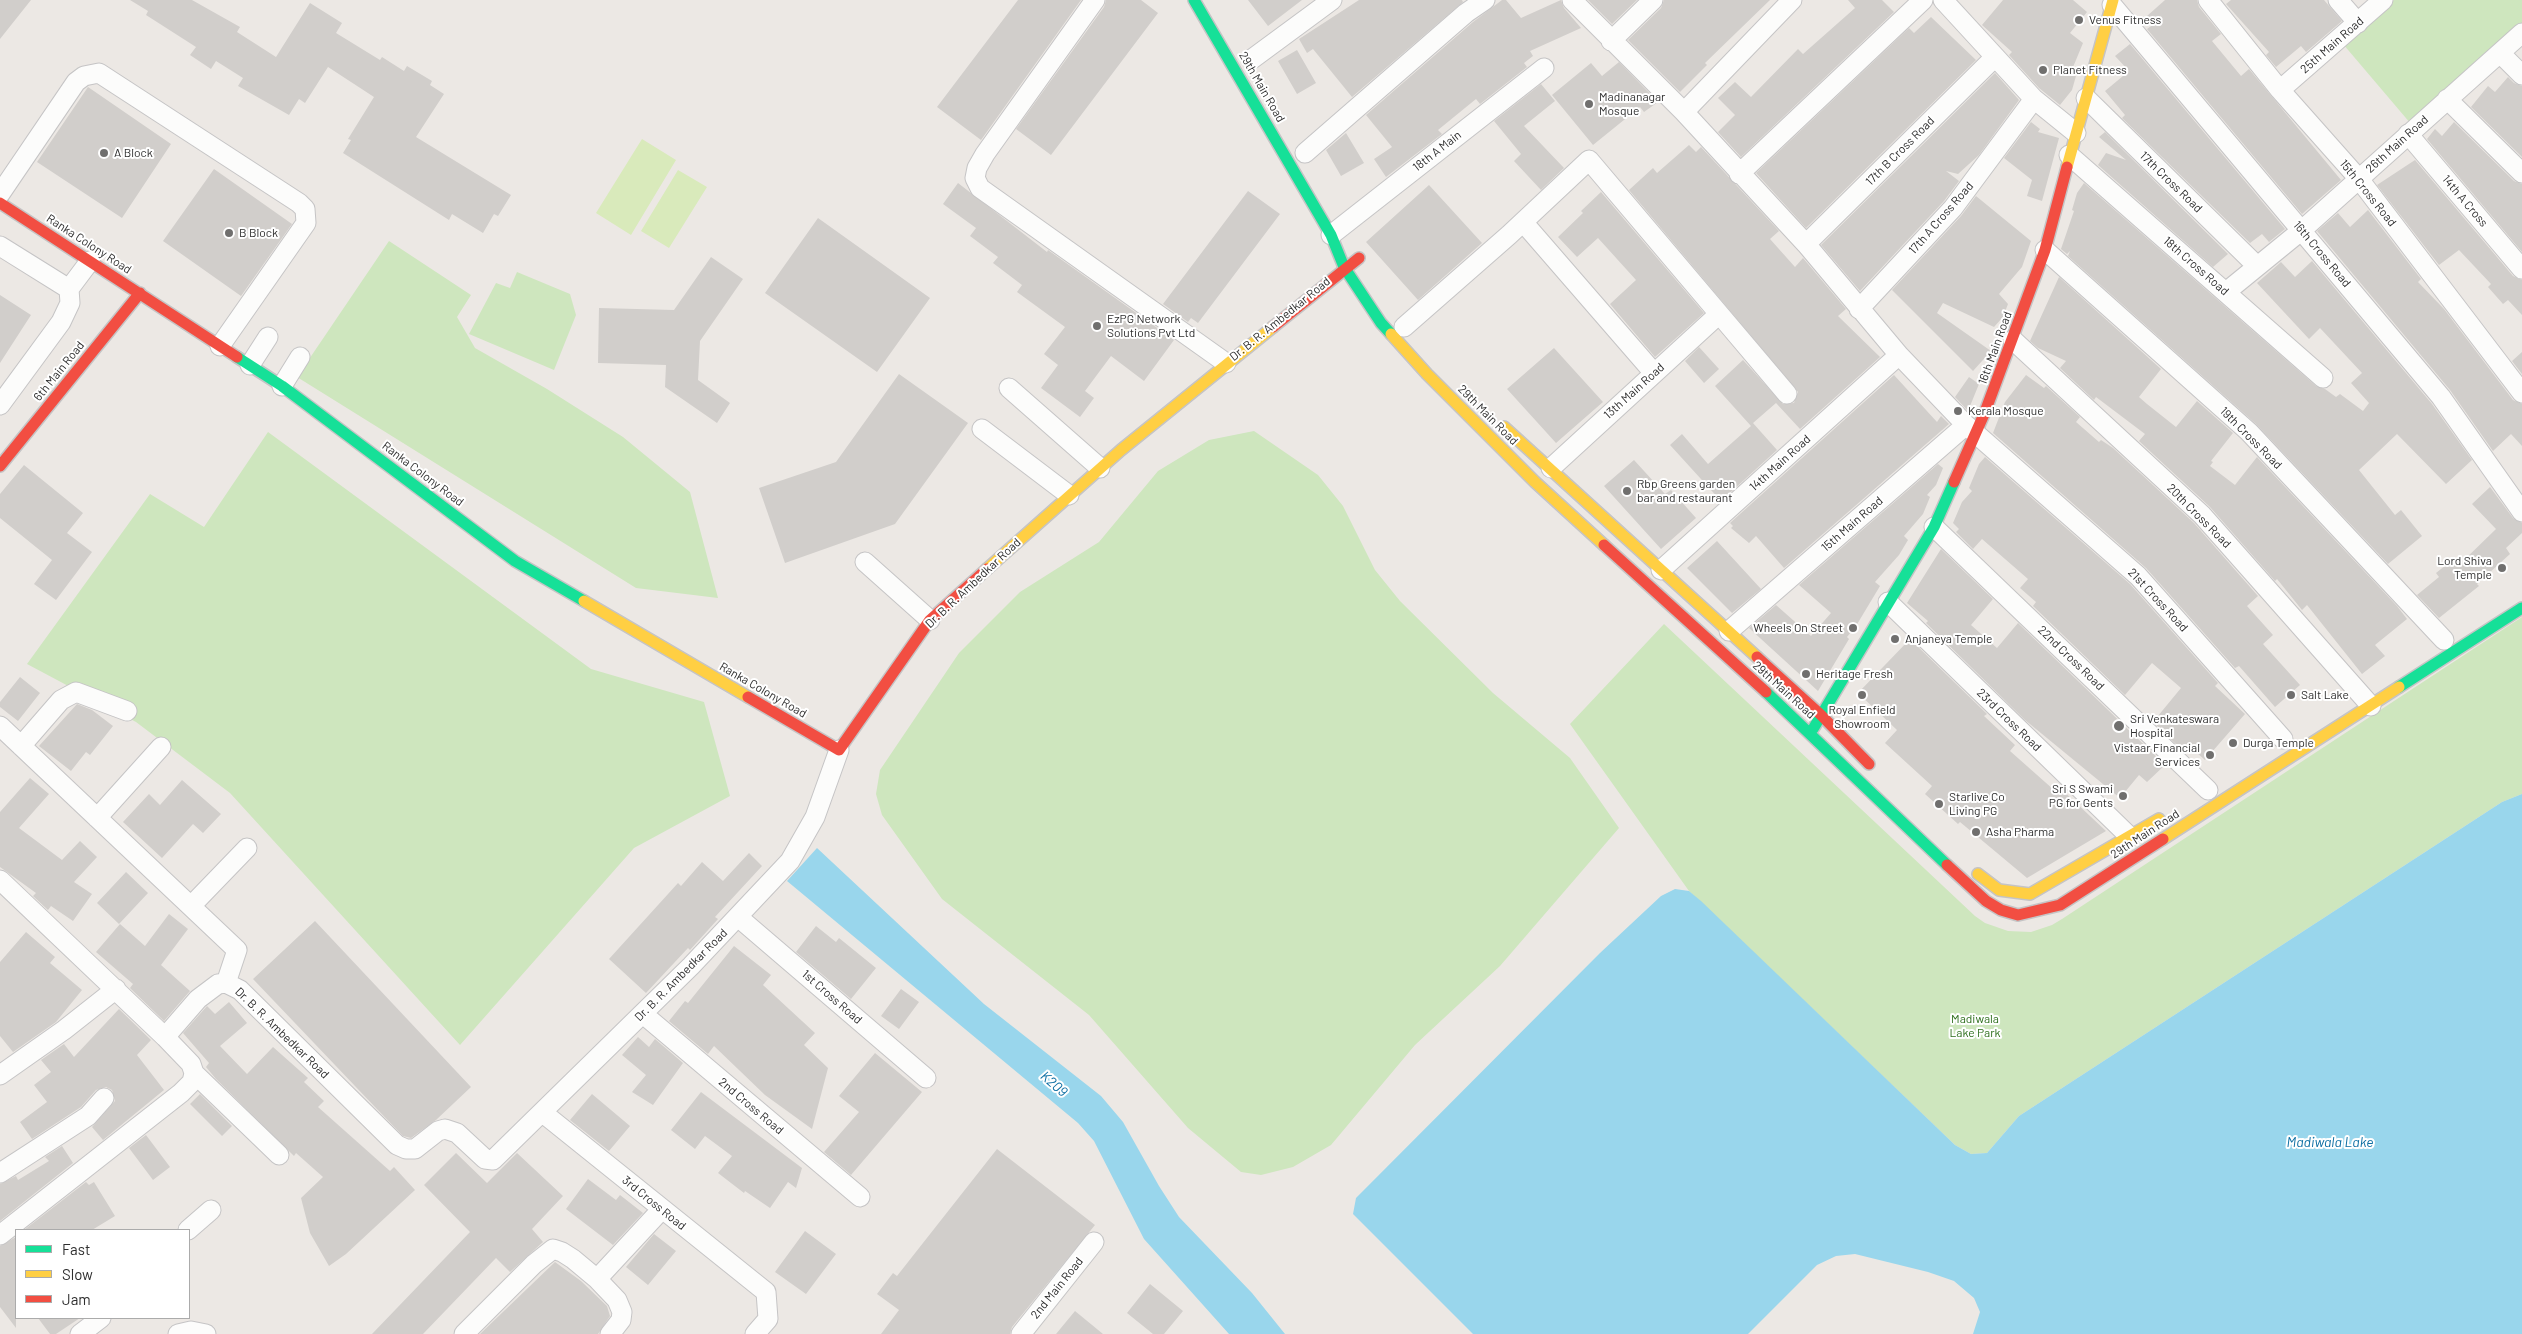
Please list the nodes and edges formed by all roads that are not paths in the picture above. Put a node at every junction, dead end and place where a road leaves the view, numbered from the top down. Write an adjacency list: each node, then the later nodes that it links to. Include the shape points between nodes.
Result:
1 (1095, 0): 57 (street, via 986,154 975,178 980,188)
2 (1194, 0): 36 (street, 29th Main Road)
3 (1332, 0): 19 (street)
4 (1485, 0): 29 (street)
5 (1572, 0): 16 (street, 21st Cross Road)
6 (1653, 0): 16 (street)
7 (1792, 0): 26 (street)
8 (1923, 0): 32 (street)
9 (1943, 0): 18 (street)
10 (2208, 0): 22 (street, 15th Cross Road)
11 (2338, 0): 14 (street)
12 (2383, 0): 14 (street, 25th Main Road)
13 (2113, 2): 23 (street, 16th Main Road); 37 (street, 16th Cross Road)
14 (2358, 23): 22 (street, 25th Main Road)
15 (2522, 33): 17 (street, 26th Main Road)
16 (1611, 41): 26 (street, 21st Cross Road)
17 (2500, 53): 21 (street); 25 (street, 26th Main Road)
18 (1994, 57): 24 (street); 38 (street, 17th B Cross Road)
19 (1252, 59)
20 (1544, 68): 36 (street, 18th A Main)
21 (2522, 75)
22 (2280, 90): 33 (street, 15th Cross Road)
23 (2086, 98): 27 (street, 16th Main Road); 42 (street, 17th Cross Road)
24 (2034, 99): 27 (street); 49 (street, 17th A Cross Road, via 1953,208)
25 (2447, 99): 28 (street, 26th Main Road); 31 (street)
26 (1684, 112): 32 (street, 21st Cross Road)
27 (2076, 133): 30 (street, 16th Main Road)
28 (2408, 134): 33 (street, 26th Main Road); 45 (street, 14th A Cross)
29 (1305, 153)
30 (2069, 155): 40 (street, 16th Main Road); 47 (street, 18th Cross Road)
31 (2522, 173)
32 (1739, 174): 38 (street, 21st Cross Road)
33 (2359, 179): 37 (street, 26th Main Road); 63 (street, 15th Cross Road)
34 (2, 205): 41 (street, Ranka Colony Road); 54 (street, via 76,82 84,76 99,73 305,209 306,224)
35 (1523, 222): 50 (street, via 1588,160); 51 (street); 59 (street)
36 (1341, 227): 43 (street, 29th Main Road)
37 (2302, 230): 42 (street, 26th Main Road); 73 (street, 16th Cross Road, via 2440,396)
38 (1806, 244): 49 (street, 21st Cross Road)
39 (0, 246): 46 (street)
40 (2045, 250): 53 (street, 16th Main Road); 81 (street, 19th Cross Road, via 2249,432)
41 (90, 261): 46 (street); 48 (street, Ranka Colony Road)
42 (2257, 266): 47 (street, 26th Main Road)
43 (1344, 268): 44 (street, Dr. B. R. Ambedkar Road, via 1358,253); 57 (street, Dr. B. R. Ambedkar Road); 86 (street, 29th Main Road, via 1381,323 1535,482)
44 (1365, 268)
45 (2522, 268)
46 (69, 289): 65 (street, via 70,303 61,322)
47 (2226, 292): 60 (street, 18th Cross Road)
48 (140, 293): 54 (street, Ranka Colony Road); 69 (street, 6th Main Road)
49 (1859, 309): 55 (street, 21st Cross Road)
50 (1718, 315): 59 (street, 13th Main Road); 64 (street)
51 (1404, 327)
52 (268, 337): 58 (street)
53 (2013, 340): 68 (street, 16th Main Road); 82 (street, 20th Cross Road, via 2202,515)
54 (220, 346): 58 (street, Ranka Colony Road)
55 (1899, 355): 68 (street, 21st Cross Road); 76 (street, 14th Main Road)
56 (300, 357): 61 (street)
57 (1226, 364): 70 (street, Dr. B. R. Ambedkar Road)
58 (250, 365): 61 (street, Ranka Colony Road)
59 (1654, 373): 71 (street, 13th Main Road)
60 (2323, 378)
61 (282, 386): 90 (street, Ranka Colony Road, via 515,561)
62 (1009, 388): 70 (street)
63 (2522, 393)
64 (1786, 394)
65 (0, 405)
66 (1493, 417): 71 (street, 29th Main Road)
67 (982, 429): 72 (street)
68 (1970, 430): 74 (street, 16th Main Road); 80 (street, 15th Main Road); 87 (street, 21st Cross Road, via 2138,576)
69 (0, 466)
70 (1100, 468): 72 (street, Dr. B. R. Ambedkar Road)
71 (1550, 468): 76 (street, 29th Main Road)
72 (1070, 495): 79 (street, Dr. B. R. Ambedkar Road)
73 (2522, 512)
74 (1934, 526): 77 (street, 16th Main Road); 92 (street, 22nd Cross Road)
75 (865, 562): 79 (street)
76 (1662, 570): 80 (street, 29th Main Road)
77 (1888, 602): 84 (street, 16th Main Road); 95 (street, 23rd Cross Road)
78 (2522, 608): 82 (street, 29th Main Road)
79 (930, 620): 90 (street, Dr. B. R. Ambedkar Road)
80 (1729, 631): 84 (street, 29th Main Road)
81 (2444, 640)
82 (2364, 696): 86 (street, 29th Main Road, via 2060,905 2018,915 1986,901)
83 (127, 712): 88 (street, via 76,692 60,700)
84 (1821, 715): 86 (street, 16th Main Road); 91 (street, 29th Main Road)
85 (0, 726): 88 (street)
86 (1810, 733)
87 (2283, 739)
88 (21, 746): 94 (street)
89 (161, 747): 94 (street)
90 (839, 750): 100 (street, Dr. B. R. Ambedkar Road, via 815,816 790,861)
91 (1875, 770)
92 (2207, 790)
93 (2172, 812): 95 (street, 29th Main Road)
94 (97, 818): 99 (street)
95 (2130, 837): 97 (street, 29th Main Road, via 2030,894 2008,892 1993,886)
96 (247, 848): 99 (street)
97 (1968, 865)
98 (0, 880): 102 (street)
99 (191, 906): 101 (street, via 238,950)
100 (738, 917): 103 (street, Dr. B. R. Ambedkar Road); 107 (street, 1st Cross Road)
101 (226, 983): 104 (street, Dr. B. R. Ambedkar Road, via 206,991); 109 (street, Dr. B. R. Ambedkar Road, via 240,990 390,1139 406,1149 416,1149 445,1129 457,1133 485,1159 493,1160)
102 (116, 989): 104 (street); 105 (street, via 64,1030)
103 (643, 1014): 109 (street, Dr. B. R. Ambedkar Road); 112 (street, 2nd Cross Road)
104 (165, 1037): 106 (street, via 191,1064)
105 (2, 1070)
106 (194, 1073): 110 (street); 116 (street, via 192,1082 181,1093)
107 (926, 1078)
108 (104, 1098): 111 (street, via 88,1116)
109 (543, 1113): 113 (street, 3rd Cross Road)
110 (279, 1155)
111 (0, 1173)
112 (860, 1197)
113 (662, 1209): 118 (street); 125 (street, 3rd Cross Road, via 766,1292 768,1319)
114 (211, 1210): 115 (street)
115 (189, 1229)
116 (0, 1235)
117 (1094, 1242): 126 (street, 2nd Main Road)
118 (597, 1279): 123 (street, via 562,1252 552,1249); 124 (street, via 617,1300 622,1312 621,1320)
119 (100, 1319): 120 (street)
120 (80, 1334)
121 (178, 1334): 122 (street, via 191,1331)
122 (206, 1334)
123 (464, 1334)
124 (610, 1334)
125 (755, 1334)
126 (1021, 1334)

